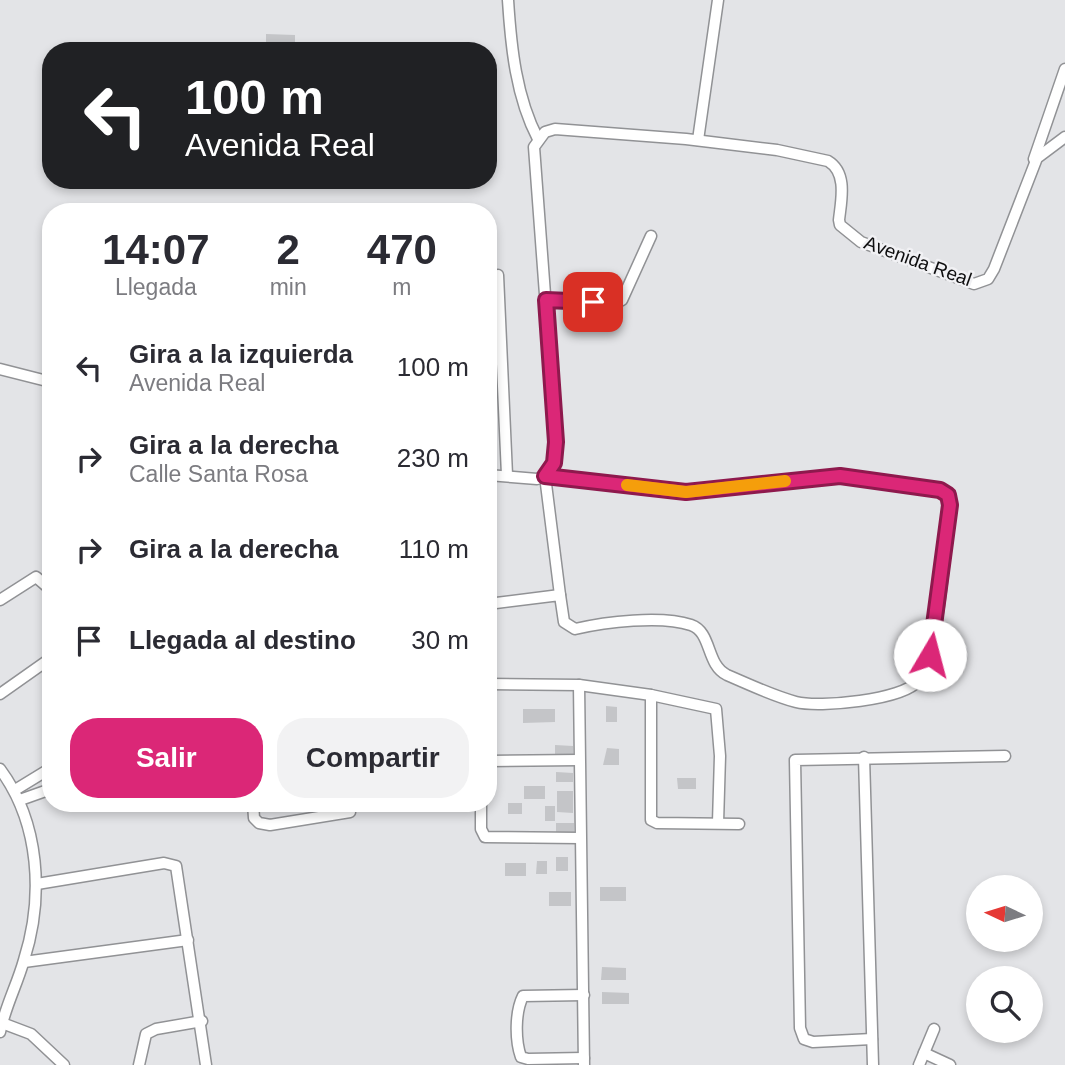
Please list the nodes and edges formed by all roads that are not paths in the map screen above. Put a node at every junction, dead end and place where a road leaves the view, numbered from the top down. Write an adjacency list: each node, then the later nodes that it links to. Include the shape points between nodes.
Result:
1 (508, 0): 5 (street, via 519,86 526,116)
2 (718, 0): 6 (street)
3 (1065, 69): 7 (street)
4 (1065, 137): 7 (street, Avenida Real, via 1037,158)
5 (538, 139): 6 (street, Avenida Real, via 555,129); 10 (street, via 534,147)
6 (698, 140): 7 (street, Avenida Real, via 828,161 841,180 839,220 848,232 861,242 974,284 988,279 994,270)
7 (1031, 170)
8 (651, 236): 10 (street, via 622,300)
9 (498, 275): 14 (street)
10 (546, 300): 15 (street, via 556,442 554,463)
11 (0, 369): 12 (street)
12 (42, 380)
13 (497, 475): 14 (street)
14 (507, 475): 15 (street)
15 (545, 476): 17 (street); 17 (street, via 686,492 851,477 948,495 930,655 920,680 909,690 874,699 796,702 720,671 694,625 639,621 575,629 564,622)
16 (42, 582): 18 (street, via 36,577)
17 (559, 595): 19 (street)
18 (0, 600)
19 (497, 603)
20 (42, 664): 23 (street)
21 (497, 684): 22 (street)
22 (579, 685): 24 (street); 27 (street)
23 (0, 694)
24 (651, 695): 36 (street, via 716,709); 36 (street, via 651,821)
25 (1005, 756): 26 (street)
26 (864, 757): 46 (street); 46 (street, via 795,760 800,1028 804,1039 813,1042)
27 (579, 760): 28 (street); 38 (street)
28 (497, 761)
29 (0, 769): 32 (street)
30 (42, 775): 32 (street)
31 (42, 791): 32 (street)
32 (18, 795): 39 (street)
33 (254, 812): 34 (street, via 259,823 270,825)
34 (350, 812)
35 (481, 812): 38 (street, via 485,837)
36 (718, 823): 37 (street)
37 (739, 824)
38 (580, 838): 42 (street)
39 (37, 884): 40 (street, via 164,863 176,866); 41 (street)
40 (188, 940): 41 (street); 43 (street)
41 (24, 962): 44 (street)
42 (584, 995): 48 (street); 48 (street, via 523,996 518,1038 521,1057)
43 (202, 1021): 50 (street, via 146,1034); 51 (street)
44 (1, 1028): 49 (street, via 31,1034)
45 (934, 1028): 47 (street)
46 (872, 1040): 52 (street)
47 (924, 1053): 53 (street); 54 (street)
48 (584, 1062)
49 (64, 1065)
50 (139, 1065)
51 (206, 1065)
52 (873, 1065)
53 (919, 1065)
54 (950, 1065)

